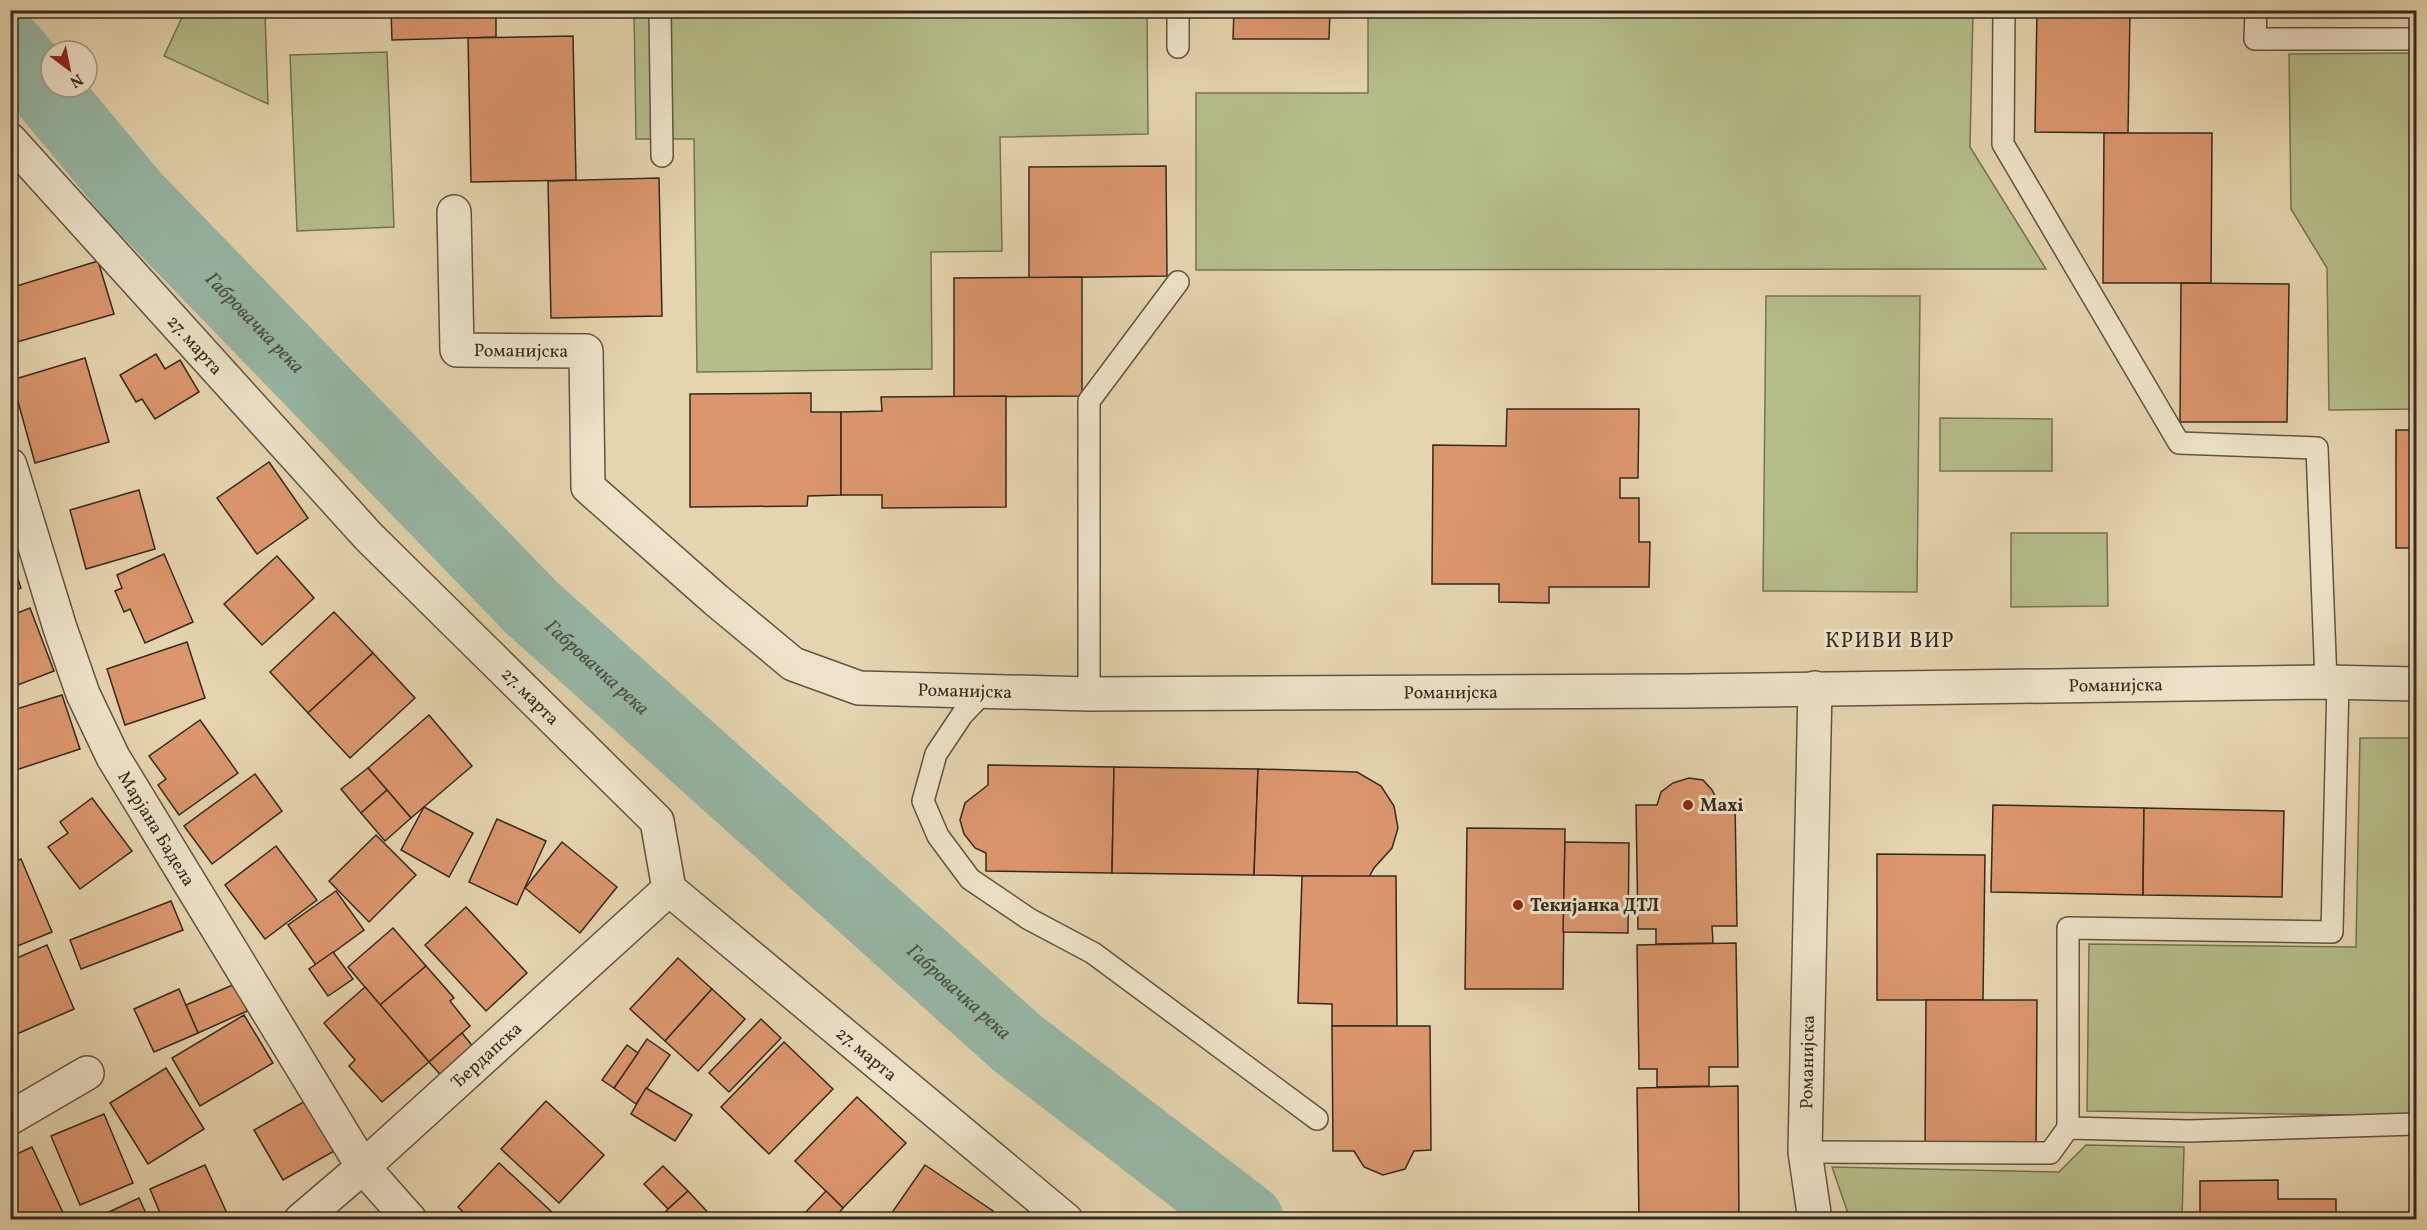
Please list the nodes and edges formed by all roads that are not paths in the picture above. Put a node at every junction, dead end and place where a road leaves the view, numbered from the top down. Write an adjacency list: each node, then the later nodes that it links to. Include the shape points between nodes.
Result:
1 (660, 10): 8 (lane)
2 (1178, 10): 6 (lane)
3 (2004, 10): 12 (lane, via 2003,144 2179,443 2317,448)
4 (2256, 10): 5 (lane, via 2255,39)
5 (2416, 39)
6 (1178, 47)
7 (11, 140): 17 (street, 27. марта, via 368,536 657,821)
8 (662, 156)
9 (454, 212): 15 (street, Романијска, via 457,350 586,351 588,487 793,664 859,688)
10 (1178, 282): 16 (lane, via 1089,401)
11 (10, 465): 24 (street, Марјана Бадела, via 83,694 113,757)
12 (2332, 683): 13 (street, Романијска); 14 (street, Романијска); 22 (lane, via 2332,932 2068,928)
13 (2416, 684)
14 (1815, 688): 16 (street, Романијска); 23 (street, Романијска)
15 (983, 693): 16 (street, Романијска); 20 (lane, via 962,714 936,754 923,801 938,836 970,879 1029,919 1093,953)
16 (1089, 694)
17 (669, 889): 24 (street, Ђердапска); 25 (street, 27. марта)
18 (87, 1073): 19 (street)
19 (10, 1118)
20 (1317, 1119)
21 (2416, 1124): 22 (lane, via 2189,1131)
22 (2068, 1128): 23 (lane, via 2050,1153)
23 (1805, 1152): 29 (street, Романијска)
24 (363, 1167): 26 (street, Ђердапска); 27 (street, Марјана Бадела)
25 (1029, 1208): 28 (street, 27. марта)
26 (301, 1220)
27 (410, 1220)
28 (1066, 1220)
29 (1815, 1220)

